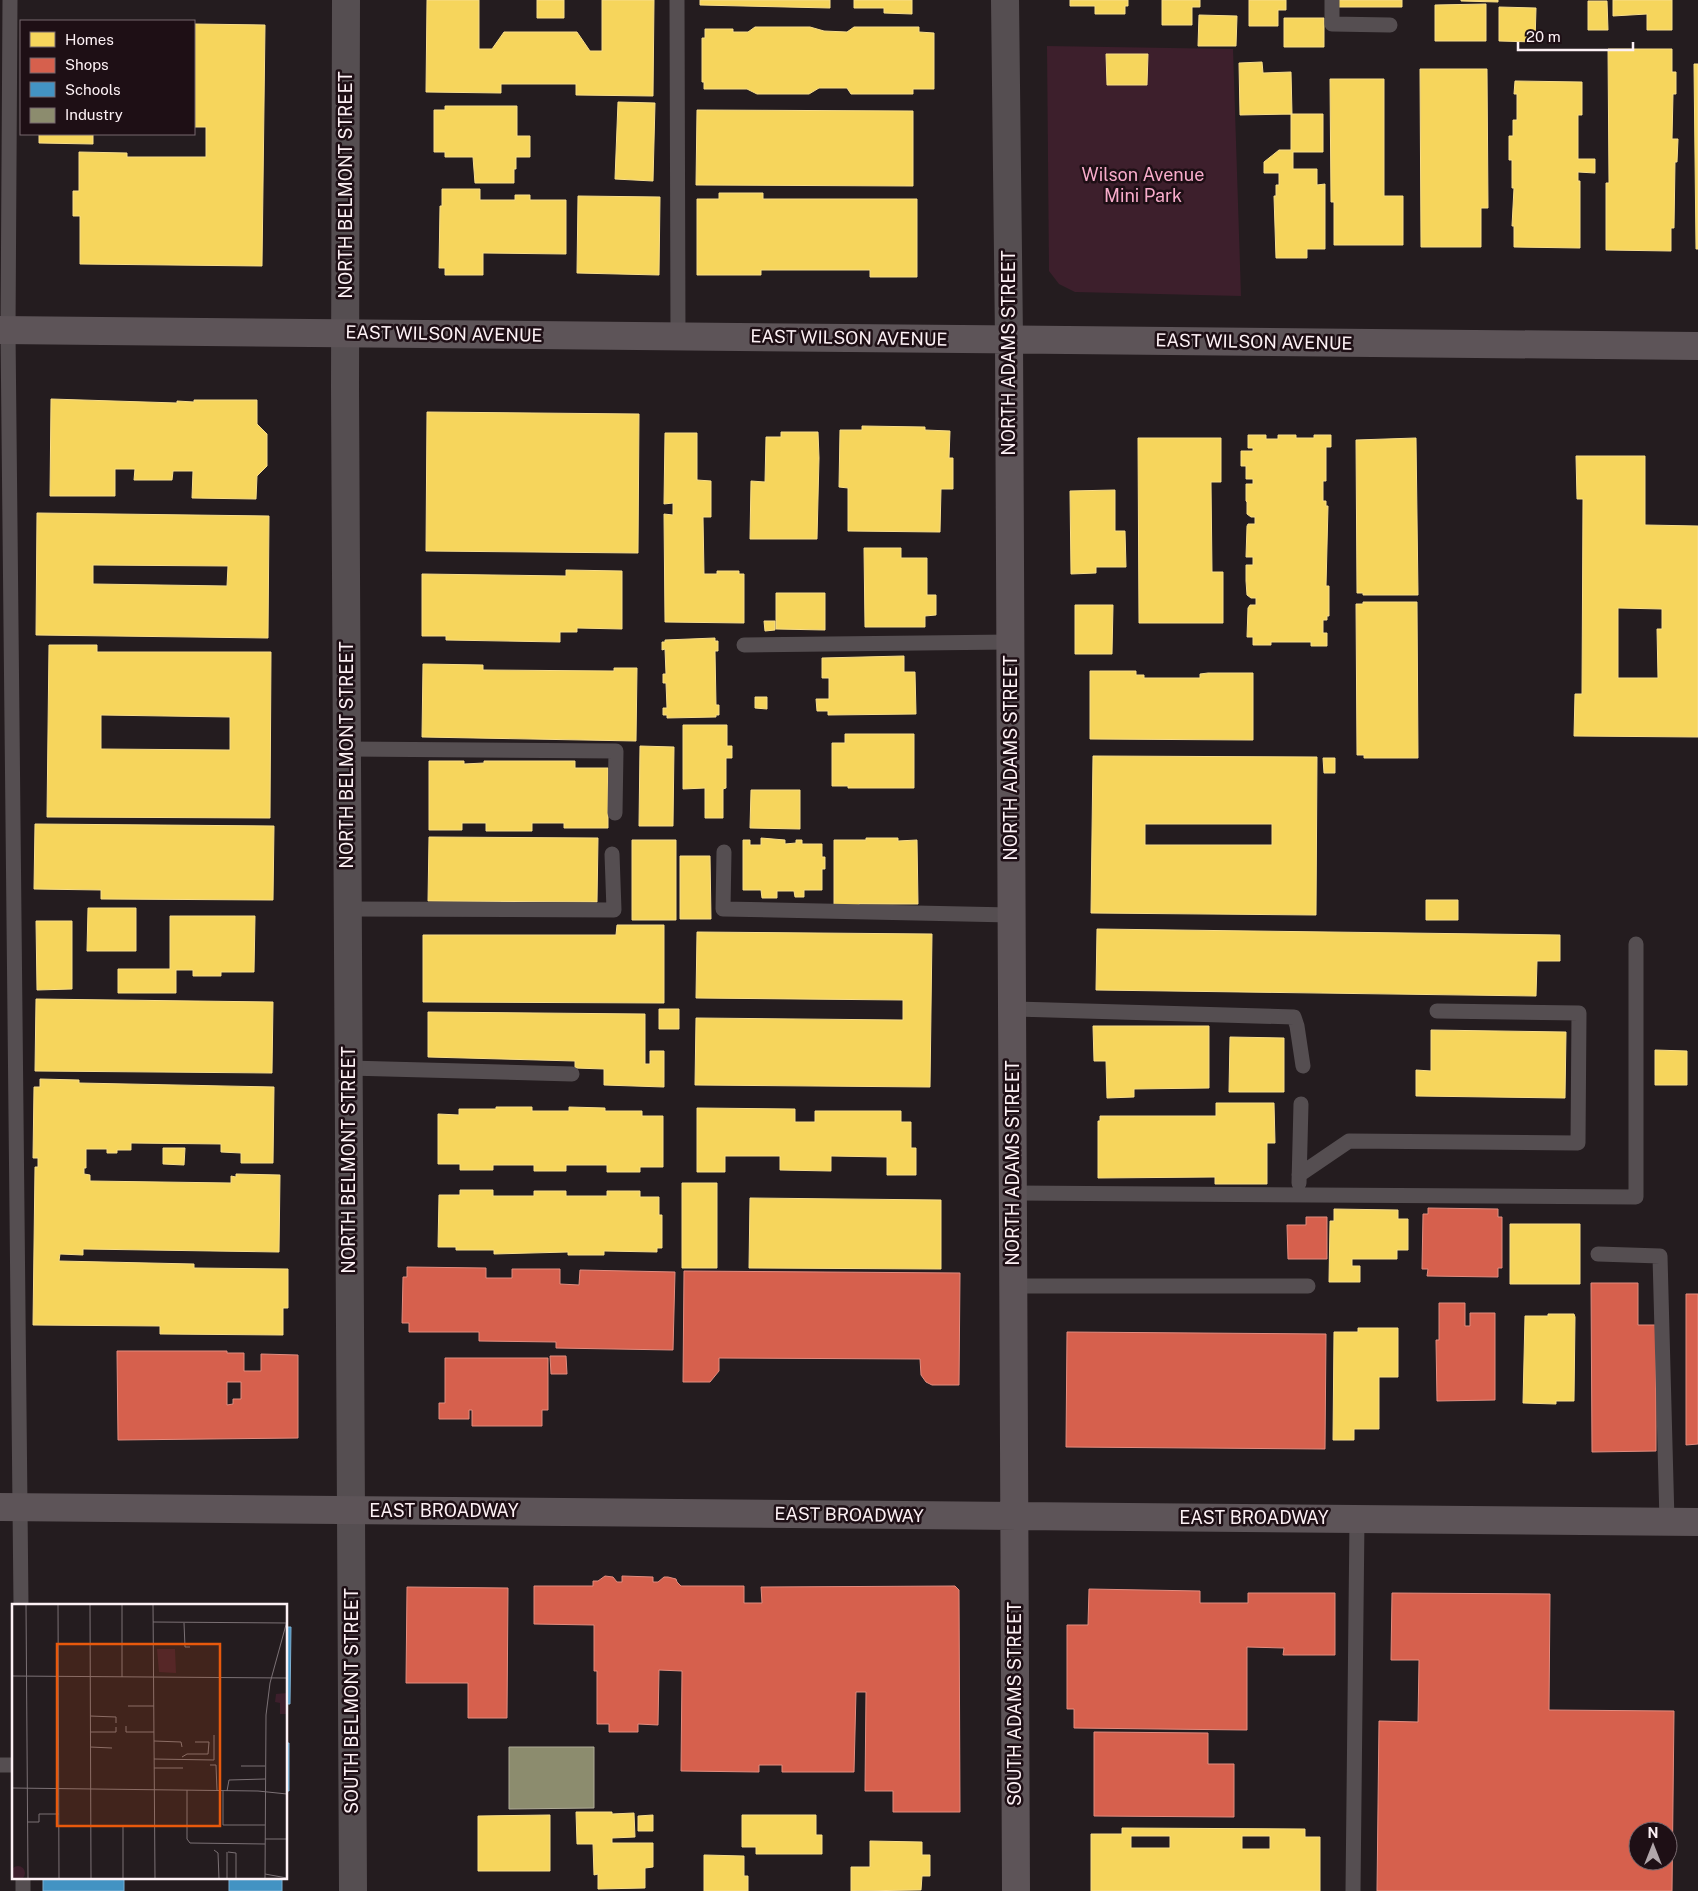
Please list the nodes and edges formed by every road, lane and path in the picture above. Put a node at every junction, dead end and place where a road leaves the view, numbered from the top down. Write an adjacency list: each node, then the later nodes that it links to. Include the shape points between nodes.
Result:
1 (10, 0): 7 (lane)
2 (346, 0): 8 (street, NORTH BELMONT STREET)
3 (676, 0): 9 (lane)
4 (1005, 0): 10 (street, NORTH ADAMS STREET)
5 (1332, 0): 6 (lane, via 1332,24)
6 (1390, 25)
7 (4, 331): 8 (street, EAST WILSON AVENUE); 33 (lane)
8 (345, 332): 9 (street, EAST WILSON AVENUE); 14 (street, NORTH BELMONT STREET)
9 (678, 336): 10 (street, EAST WILSON AVENUE)
10 (1009, 339): 11 (street, EAST WILSON AVENUE); 12 (street, NORTH ADAMS STREET)
11 (1698, 346)
12 (1010, 642): 13 (lane); 19 (street, NORTH ADAMS STREET)
13 (744, 645)
14 (347, 749): 15 (lane, via 616,751); 18 (street, NORTH BELMONT STREET)
15 (615, 813)
16 (724, 852): 19 (lane, via 723,909)
17 (612, 854): 18 (lane, via 614,910)
18 (348, 909): 24 (street, NORTH BELMONT STREET)
19 (1011, 915): 21 (street, NORTH ADAMS STREET)
20 (1636, 944): 29 (lane, via 1636,1197)
21 (1012, 1009): 23 (lane, via 1294,1017); 28 (street, NORTH ADAMS STREET)
22 (1437, 1011): 27 (lane, via 1579,1013 1578,1143 1349,1141)
23 (1302, 1066)
24 (349, 1068): 25 (lane); 34 (street, NORTH BELMONT STREET)
25 (572, 1074)
26 (1301, 1104): 27 (lane)
27 (1299, 1176): 29 (lane)
28 (1013, 1193): 29 (lane); 31 (street, NORTH ADAMS STREET)
29 (1299, 1194)
30 (1598, 1254): 37 (lane, via 1660,1256)
31 (1013, 1286): 32 (lane); 35 (street, NORTH ADAMS STREET)
32 (1308, 1286)
33 (10, 1507): 34 (street, EAST BROADWAY); 39 (lane)
34 (352, 1510): 35 (street, EAST BROADWAY); 42 (street, SOUTH BELMONT STREET)
35 (1014, 1516): 36 (street, EAST BROADWAY); 43 (street, SOUTH ADAMS STREET)
36 (1357, 1519): 37 (street, EAST BROADWAY); 44 (lane)
37 (1667, 1522): 38 (street, EAST BROADWAY)
38 (1698, 1522)
39 (21, 1604)
40 (23, 1878): 41 (lane)
41 (23, 1891)
42 (353, 1891)
43 (1016, 1891)
44 (1353, 1891)

